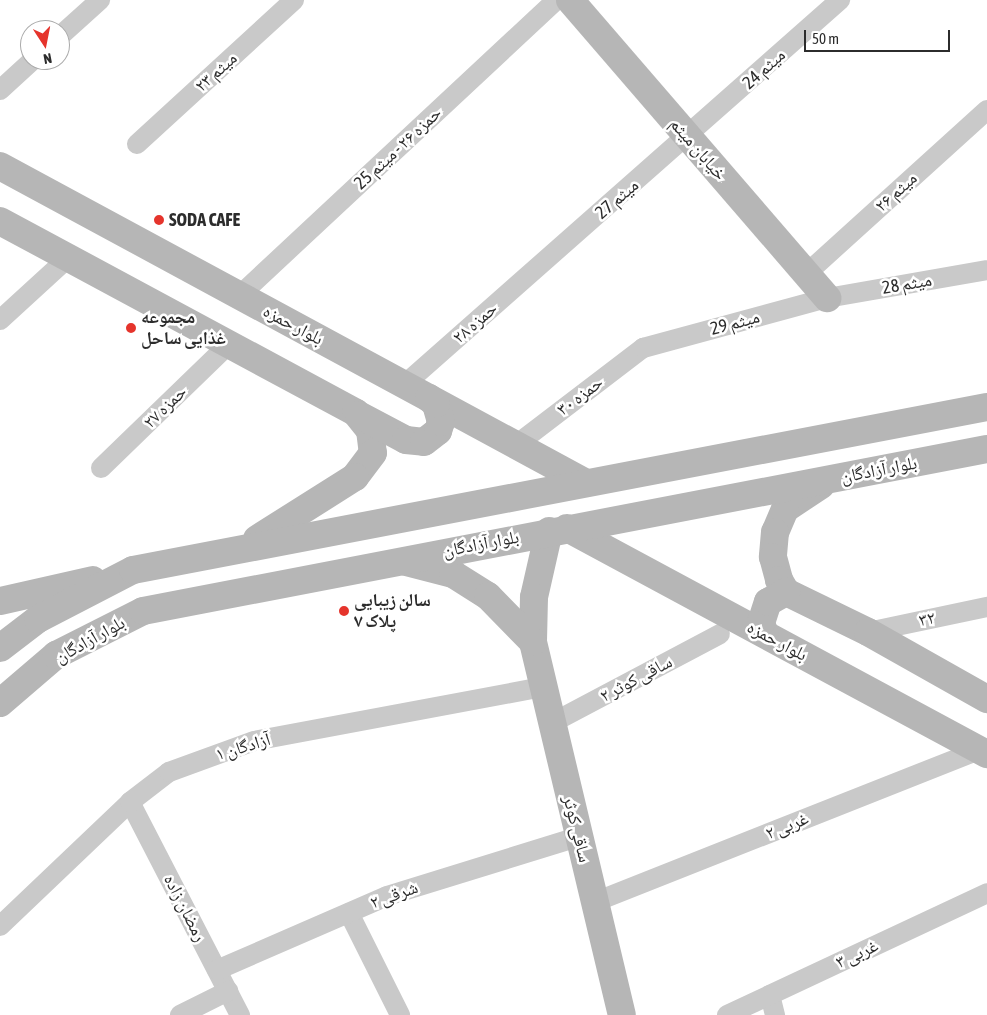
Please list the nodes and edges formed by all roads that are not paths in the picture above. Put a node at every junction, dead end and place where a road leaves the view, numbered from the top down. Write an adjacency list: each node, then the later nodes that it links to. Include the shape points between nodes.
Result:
1 (100, 0): 6 (street)
2 (294, 0): 11 (street, میثم ۲۳)
3 (556, 0): 18 (street, حمزه ۲۶ - میثم 25)
4 (570, 0): 10 (main road, خیابان میثم)
5 (840, 0): 10 (street, میثم 24)
6 (70, 27)
7 (23, 70): 8 (street)
8 (0, 90)
9 (987, 110): 17 (street, میثم ۲۶)
10 (688, 137): 15 (street, میثم 27); 17 (main road, خیابان میثم)
11 (137, 144)
12 (0, 166): 18 (main road, بلوار حمزه)
13 (0, 221): 14 (main road)
14 (68, 258): 20 (street); 21 (main road)
15 (546, 261): 23 (street, حمزه ۲۸)
16 (987, 270): 19 (street, میثم 28)
17 (806, 274): 19 (main road, خیابان میثم)
18 (239, 296): 23 (main road, بلوار حمزه)
19 (827, 298): 22 (street, میثم 29)
20 (0, 320)
21 (228, 345): 26 (main road); 29 (street, حمزه ۲۷)
22 (643, 348): 27 (street, حمزه ۳۰)
23 (404, 385): 24 (main road, بلوار حمزه)
24 (429, 398): 26 (main road, via 436,404 441,422 438,431 424,442 406,440); 27 (main road, بلوار حمزه)
25 (987, 407): 31 (main road)
26 (356, 413): 33 (main road, via 370,430 374,441 373,453 355,478)
27 (516, 445): 31 (main road, بلوار حمزه)
28 (987, 449): 30 (main road, بلوار آزادگان)
29 (101, 468)
30 (829, 479): 32 (main road, بلوار آزادگان); 36 (main road, via 785,510 775,532 773,556 779,580)
31 (586, 483): 33 (main road)
32 (558, 529): 34 (main road, بلوار آزادگان); 41 (main road, بلوار حمزه); 42 (main road, ساقی کوثر, via 534,597)
33 (244, 548): 35 (main road)
34 (398, 560): 42 (main road, via 453,574 488,596); 46 (main road, بلوار آزادگان, via 143,611 56,655)
35 (134, 570): 37 (main road); 43 (main road, via 38,619)
36 (786, 592): 39 (main road); 41 (main road, via 768,602 761,623)
37 (0, 601)
38 (987, 607): 39 (street, ۳۲)
39 (868, 632): 45 (main road)
40 (720, 634): 47 (street, ساقی کوثر ۲)
41 (764, 634): 48 (main road, بلوار حمزه)
42 (533, 642): 44 (main road, ساقی کوثر)
43 (0, 648)
44 (544, 687): 47 (main road, ساقی کوثر); 49 (street, آزادگان ۱, via 254,741 169,772)
45 (987, 699)
46 (0, 703)
47 (552, 723): 50 (main road, ساقی کوثر)
48 (983, 752): 52 (street, ۲ غربی)
49 (130, 802): 54 (street, آزادگان ۱); 55 (street, رمضان زاده)
50 (578, 837): 52 (main road, ساقی کوثر); 53 (street, ۲ شرقی, via 387,896)
51 (987, 893): 57 (street, ۳ غربی)
52 (595, 902): 61 (main road, ساقی کوثر)
53 (349, 913): 55 (street, ۲ شرقی); 60 (street)
54 (0, 926)
55 (217, 970): 56 (street, رمضان زاده)
56 (228, 991): 58 (street); 59 (street, رمضان زاده)
57 (770, 996): 62 (street, ۳ غربی); 63 (street)
58 (180, 1015)
59 (240, 1015)
60 (400, 1015)
61 (622, 1015)
62 (727, 1015)
63 (775, 1015)

